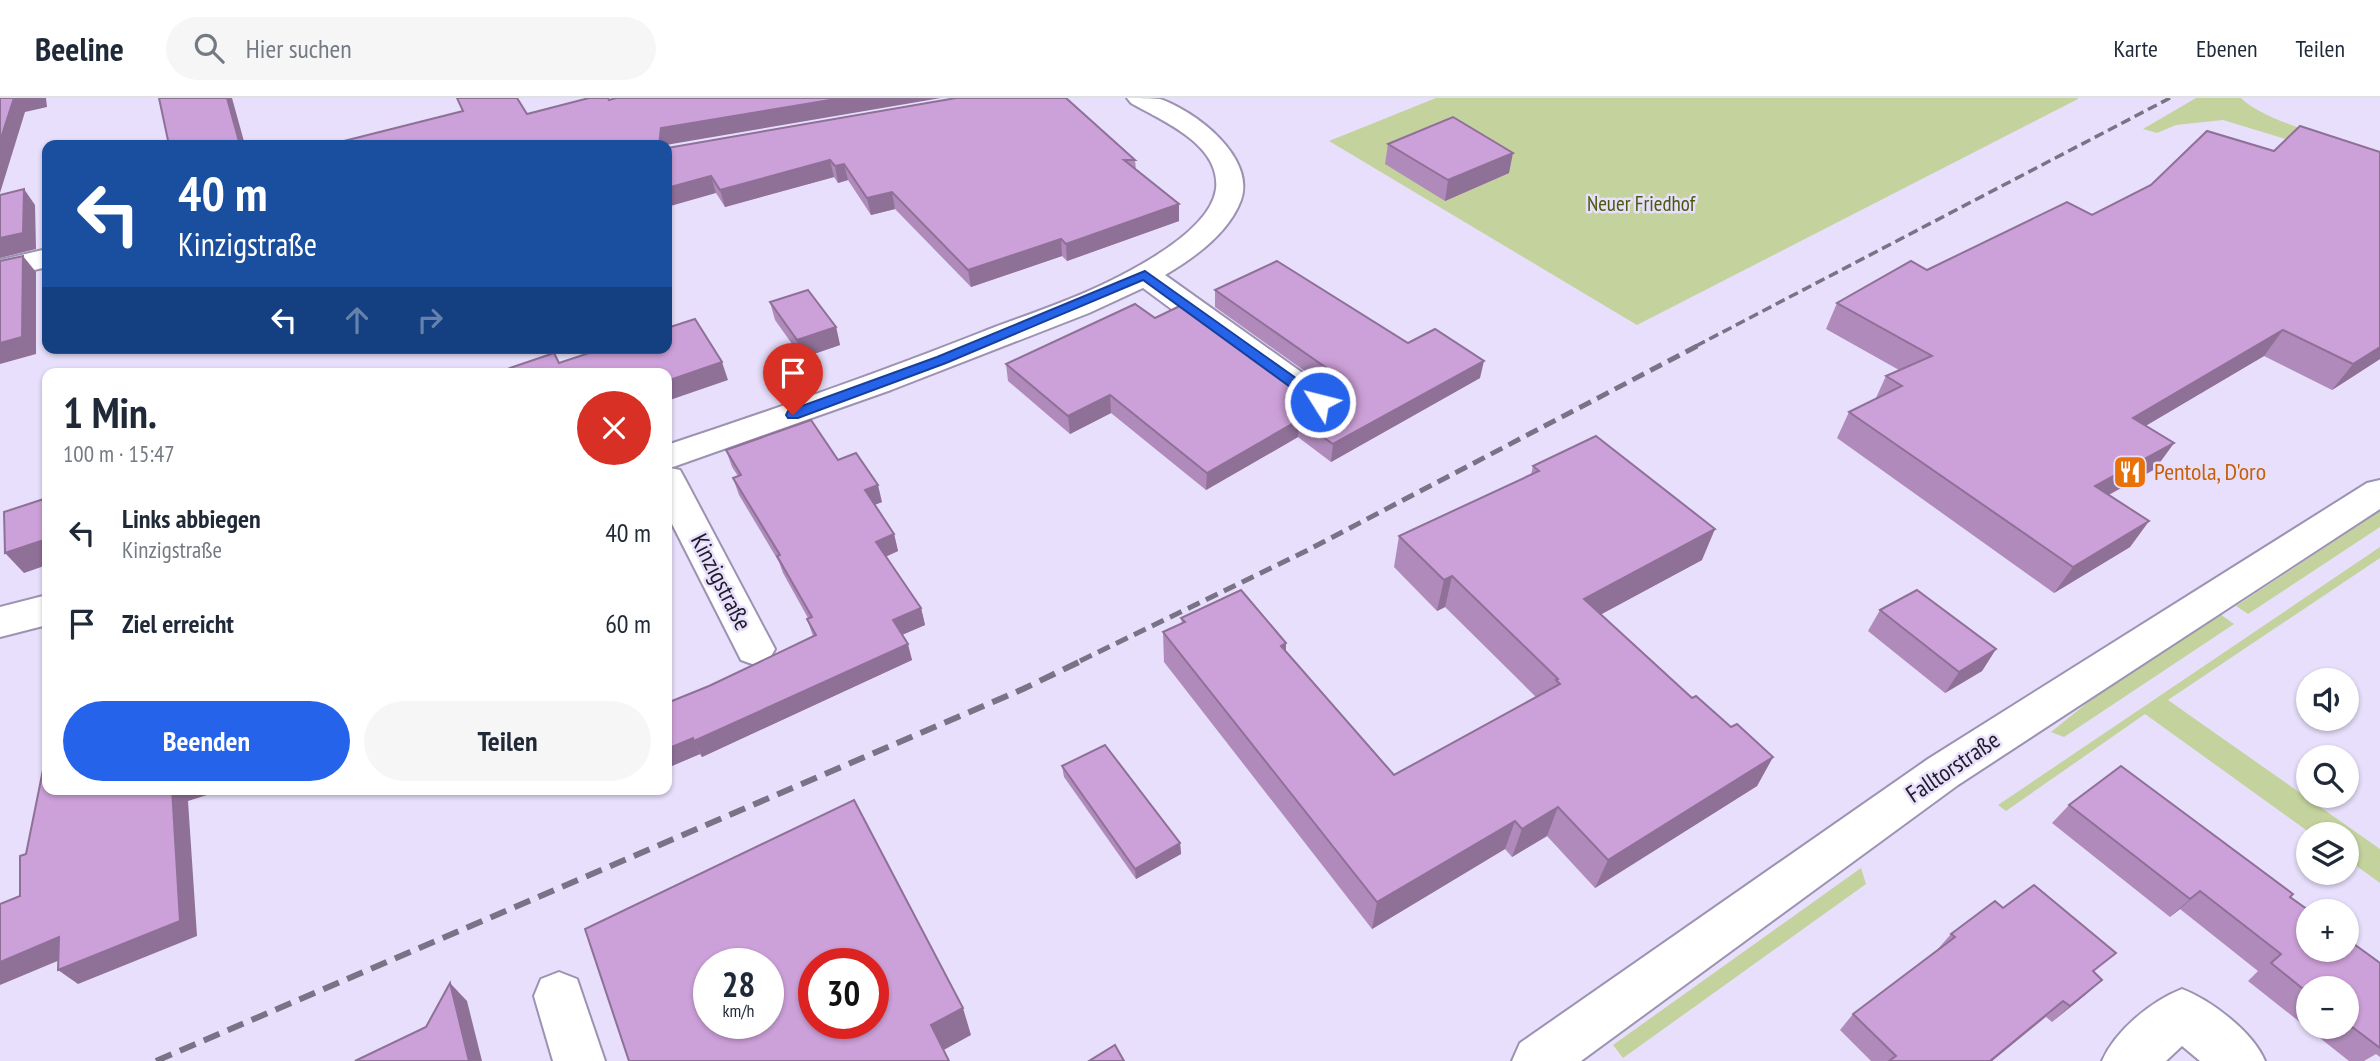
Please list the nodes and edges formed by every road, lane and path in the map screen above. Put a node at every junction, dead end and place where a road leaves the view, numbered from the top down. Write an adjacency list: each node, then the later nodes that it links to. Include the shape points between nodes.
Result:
1 (1140, 98): 4 (street, via 1208,141 1228,173 1230,189 1223,207 1198,237)
2 (42, 259): 3 (street)
3 (0, 269)
4 (1145, 275): 5 (street); 6 (street, via 942,360)
5 (1320, 402)
6 (672, 455)
7 (672, 489): 11 (street, Kinzigstraße)
8 (2380, 492): 14 (street, Falltorstraße, via 1942,772)
9 (42, 612): 10 (street)
10 (0, 622)
11 (755, 649)
12 (559, 996): 13 (street)
13 (579, 1061)
14 (1538, 1061)
15 (2128, 1061): 16 (street, via 2182,1013)
16 (2239, 1061)

